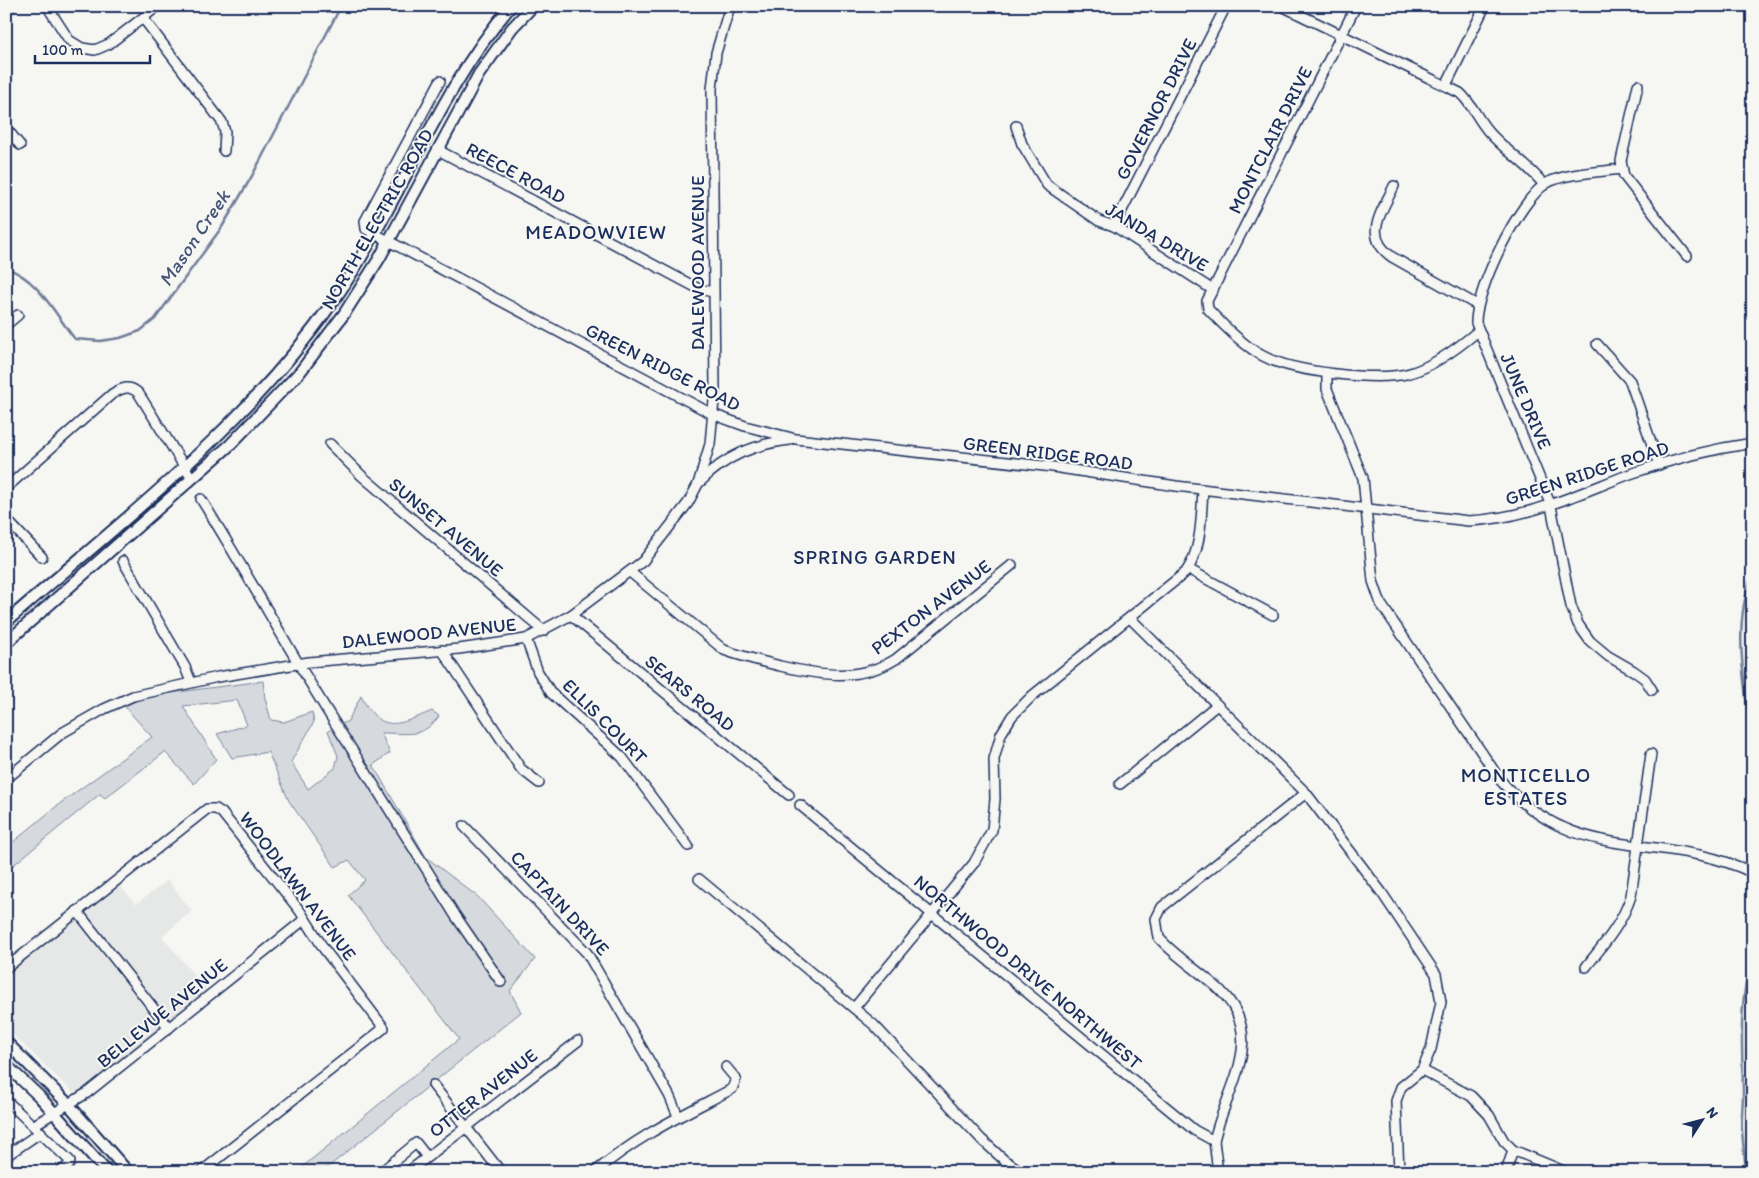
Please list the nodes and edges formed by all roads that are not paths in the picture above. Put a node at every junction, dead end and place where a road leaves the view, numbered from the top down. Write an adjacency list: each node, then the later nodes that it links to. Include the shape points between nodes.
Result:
1 (11, 6): 11 (street)
2 (47, 6): 12 (street, via 69,40 89,50 101,49)
3 (158, 6): 12 (street)
4 (511, 6): 20 (main road, NORTH ELECTRIC ROAD, via 474,54)
5 (533, 6): 22 (main road, NORTH ELECTRIC ROAD, via 512,28 479,74)
6 (730, 6): 32 (street, DALEWOOD AVENUE, via 716,52 712,89)
7 (1226, 6): 27 (street, GOVERNOR DRIVE)
8 (1282, 6): 13 (street)
9 (1356, 6): 13 (street, MONTCLAIR DRIVE)
10 (1485, 6): 15 (street)
11 (6, 10)
12 (143, 18): 23 (street, via 222,122 226,132)
13 (1341, 34): 15 (street); 31 (street, MONTCLAIR DRIVE)
14 (440, 82): 19 (street)
15 (1446, 85): 25 (street, via 1466,99 1488,132 1527,165)
16 (1638, 85): 24 (street)
17 (1016, 126): 27 (street, JANDA DRIVE, via 1022,144 1047,185 1099,221)
18 (6, 128): 21 (street)
19 (411, 134): 20 (street); 28 (street, via 365,221 366,229)
20 (425, 142): 28 (main road, NORTH ELECTRIC ROAD)
21 (20, 144)
22 (438, 150): 29 (main road, NORTH ELECTRIC ROAD); 32 (street, REECE ROAD, via 699,289)
23 (224, 151)
24 (1622, 169): 25 (street, via 1557,179); 30 (street, via 1624,176)
25 (1544, 185): 33 (street, JUNE DRIVE, via 1506,237)
26 (1394, 186): 33 (street, via 1377,224 1376,236 1380,247)
27 (1114, 226): 31 (street, JANDA DRIVE)
28 (375, 234): 29 (street, GREEN RIDGE ROAD); 43 (main road, NORTH ELECTRIC ROAD, via 332,303 279,371)
29 (389, 242): 39 (street, GREEN RIDGE ROAD); 45 (main road, NORTH ELECTRIC ROAD, via 344,314 300,372)
30 (1687, 256)
31 (1213, 290): 38 (street, JANDA DRIVE, via 1207,301 1208,309 1252,349 1271,360)
32 (713, 292): 39 (street, DALEWOOD AVENUE)
33 (1478, 305): 36 (street, JUNE DRIVE)
34 (18, 315): 35 (street)
35 (6, 325)
36 (1478, 331): 38 (street, JANDA DRIVE, via 1456,348 1409,373 1382,376); 50 (street, JUNE DRIVE)
37 (1597, 344): 44 (street, via 1630,381)
38 (1327, 373): 51 (street, via 1327,389 1360,466)
39 (712, 414): 40 (street, GREEN RIDGE ROAD); 46 (street, DALEWOOD AVENUE, via 710,444)
40 (796, 439): 46 (street, via 740,452); 48 (street, GREEN RIDGE ROAD, via 1053,467)
41 (1753, 443): 44 (street, GREEN RIDGE ROAD)
42 (330, 444): 62 (street, SUNSET AVENUE, via 362,476)
43 (185, 465): 45 (street); 47 (street, via 131,387 121,389 85,418); 61 (main road, NORTH ELECTRIC ROAD)
44 (1659, 465): 50 (street, GREEN RIDGE ROAD)
45 (192, 479): 64 (main road, NORTH ELECTRIC ROAD)
46 (698, 484): 57 (street, DALEWOOD AVENUE, via 654,549)
47 (6, 488)
48 (1203, 490): 51 (street, GREEN RIDGE ROAD); 56 (street, via 1198,545)
49 (202, 499): 66 (street)
50 (1552, 506): 51 (street, GREEN RIDGE ROAD, via 1505,518 1469,521); 68 (street, JUNE DRIVE, via 1571,606 1578,624 1590,641 1645,679)
51 (1364, 509): 79 (street, via 1373,581 1381,604 1501,781 1525,805 1556,826 1583,836)
52 (6, 519): 53 (street)
53 (42, 557)
54 (123, 561): 67 (street)
55 (1012, 565): 57 (street, PEXTON AVENUE, via 896,659 868,672 841,675 823,675 741,657 724,650)
56 (1188, 568): 58 (street); 60 (street, via 1179,580)
57 (630, 572): 59 (street, DALEWOOD AVENUE)
58 (1273, 615)
59 (571, 616): 62 (street, DALEWOOD AVENUE); 75 (street, SEARS ROAD)
60 (1130, 618): 69 (street); 83 (street, via 1032,696 1009,720 994,759 994,815 989,836 974,863)
61 (6, 622)
62 (544, 631): 63 (street, DALEWOOD AVENUE)
63 (526, 639): 65 (street, DALEWOOD AVENUE); 78 (street, ELLIS COURT, via 538,672 551,693 622,757)
64 (6, 643)
65 (442, 650): 66 (street, DALEWOOD AVENUE); 72 (street, via 521,769)
66 (298, 664): 67 (street, DALEWOOD AVENUE); 87 (street, via 390,813)
67 (191, 682): 71 (street, DALEWOOD AVENUE, via 150,691 104,709 62,733)
68 (1652, 690)
69 (1217, 705): 73 (street); 74 (street)
70 (1651, 754): 79 (street)
71 (6, 779)
72 (539, 783)
73 (1120, 784)
74 (1306, 793): 94 (street, via 1382,893 1436,974 1441,992 1440,1012 1431,1050); 103 (street, via 1162,907 1156,919 1158,938 1220,990 1236,1011 1243,1031 1241,1057)
75 (789, 796)
76 (800, 805): 83 (street, NORTHWOOD DRIVE NORTHWEST)
77 (464, 826): 99 (street, CAPTAIN DRIVE, via 587,953)
78 (688, 846)
79 (1638, 846): 80 (street, via 1708,855); 85 (street, via 1626,909 1611,936)
80 (1753, 873)
81 (699, 879): 88 (street)
82 (78, 911): 84 (street, WOODLAWN AVENUE, via 170,837 208,809 216,809); 86 (street); 89 (street)
83 (932, 914): 88 (street); 103 (street, NORTHWOOD DRIVE NORTHWEST, via 1194,1130)
84 (305, 919): 89 (street, BELLEVUE AVENUE); 110 (street, WOODLAWN AVENUE, via 324,949 384,1025 382,1030)
85 (1586, 967)
86 (6, 968)
87 (501, 982)
88 (854, 1008): 115 (street, via 894,1045 994,1152)
89 (169, 1028): 97 (street, BELLEVUE AVENUE)
90 (578, 1041): 101 (street, OTTER AVENUE)
91 (6, 1042): 97 (main road)
92 (6, 1065): 98 (main road)
93 (726, 1067): 99 (street, via 736,1079 732,1089)
94 (1422, 1070): 104 (street, via 1471,1096 1489,1115 1504,1142); 117 (street, via 1401,1087 1396,1102)
95 (433, 1085): 101 (street)
96 (6, 1100): 100 (street)
97 (69, 1105): 98 (street, BELLEVUE AVENUE); 109 (main road)
98 (54, 1113): 100 (street, BELLEVUE AVENUE); 108 (main road)
99 (678, 1116): 114 (street, via 638,1138)
100 (34, 1125): 102 (street)
101 (466, 1126): 106 (street, OTTER AVENUE); 113 (street)
102 (41, 1132): 105 (street); 107 (street, via 70,1161)
103 (1214, 1141): 116 (street)
104 (1513, 1150): 118 (street); 119 (street)
105 (6, 1156)
106 (427, 1158): 111 (street, via 416,1143); 112 (street, OTTER AVENUE)
107 (60, 1172)
108 (107, 1172)
109 (128, 1172)
110 (201, 1172)
111 (381, 1172)
112 (408, 1172)
113 (501, 1172)
114 (595, 1172)
115 (1023, 1172)
116 (1218, 1172)
117 (1399, 1172)
118 (1506, 1172)
119 (1566, 1172)

